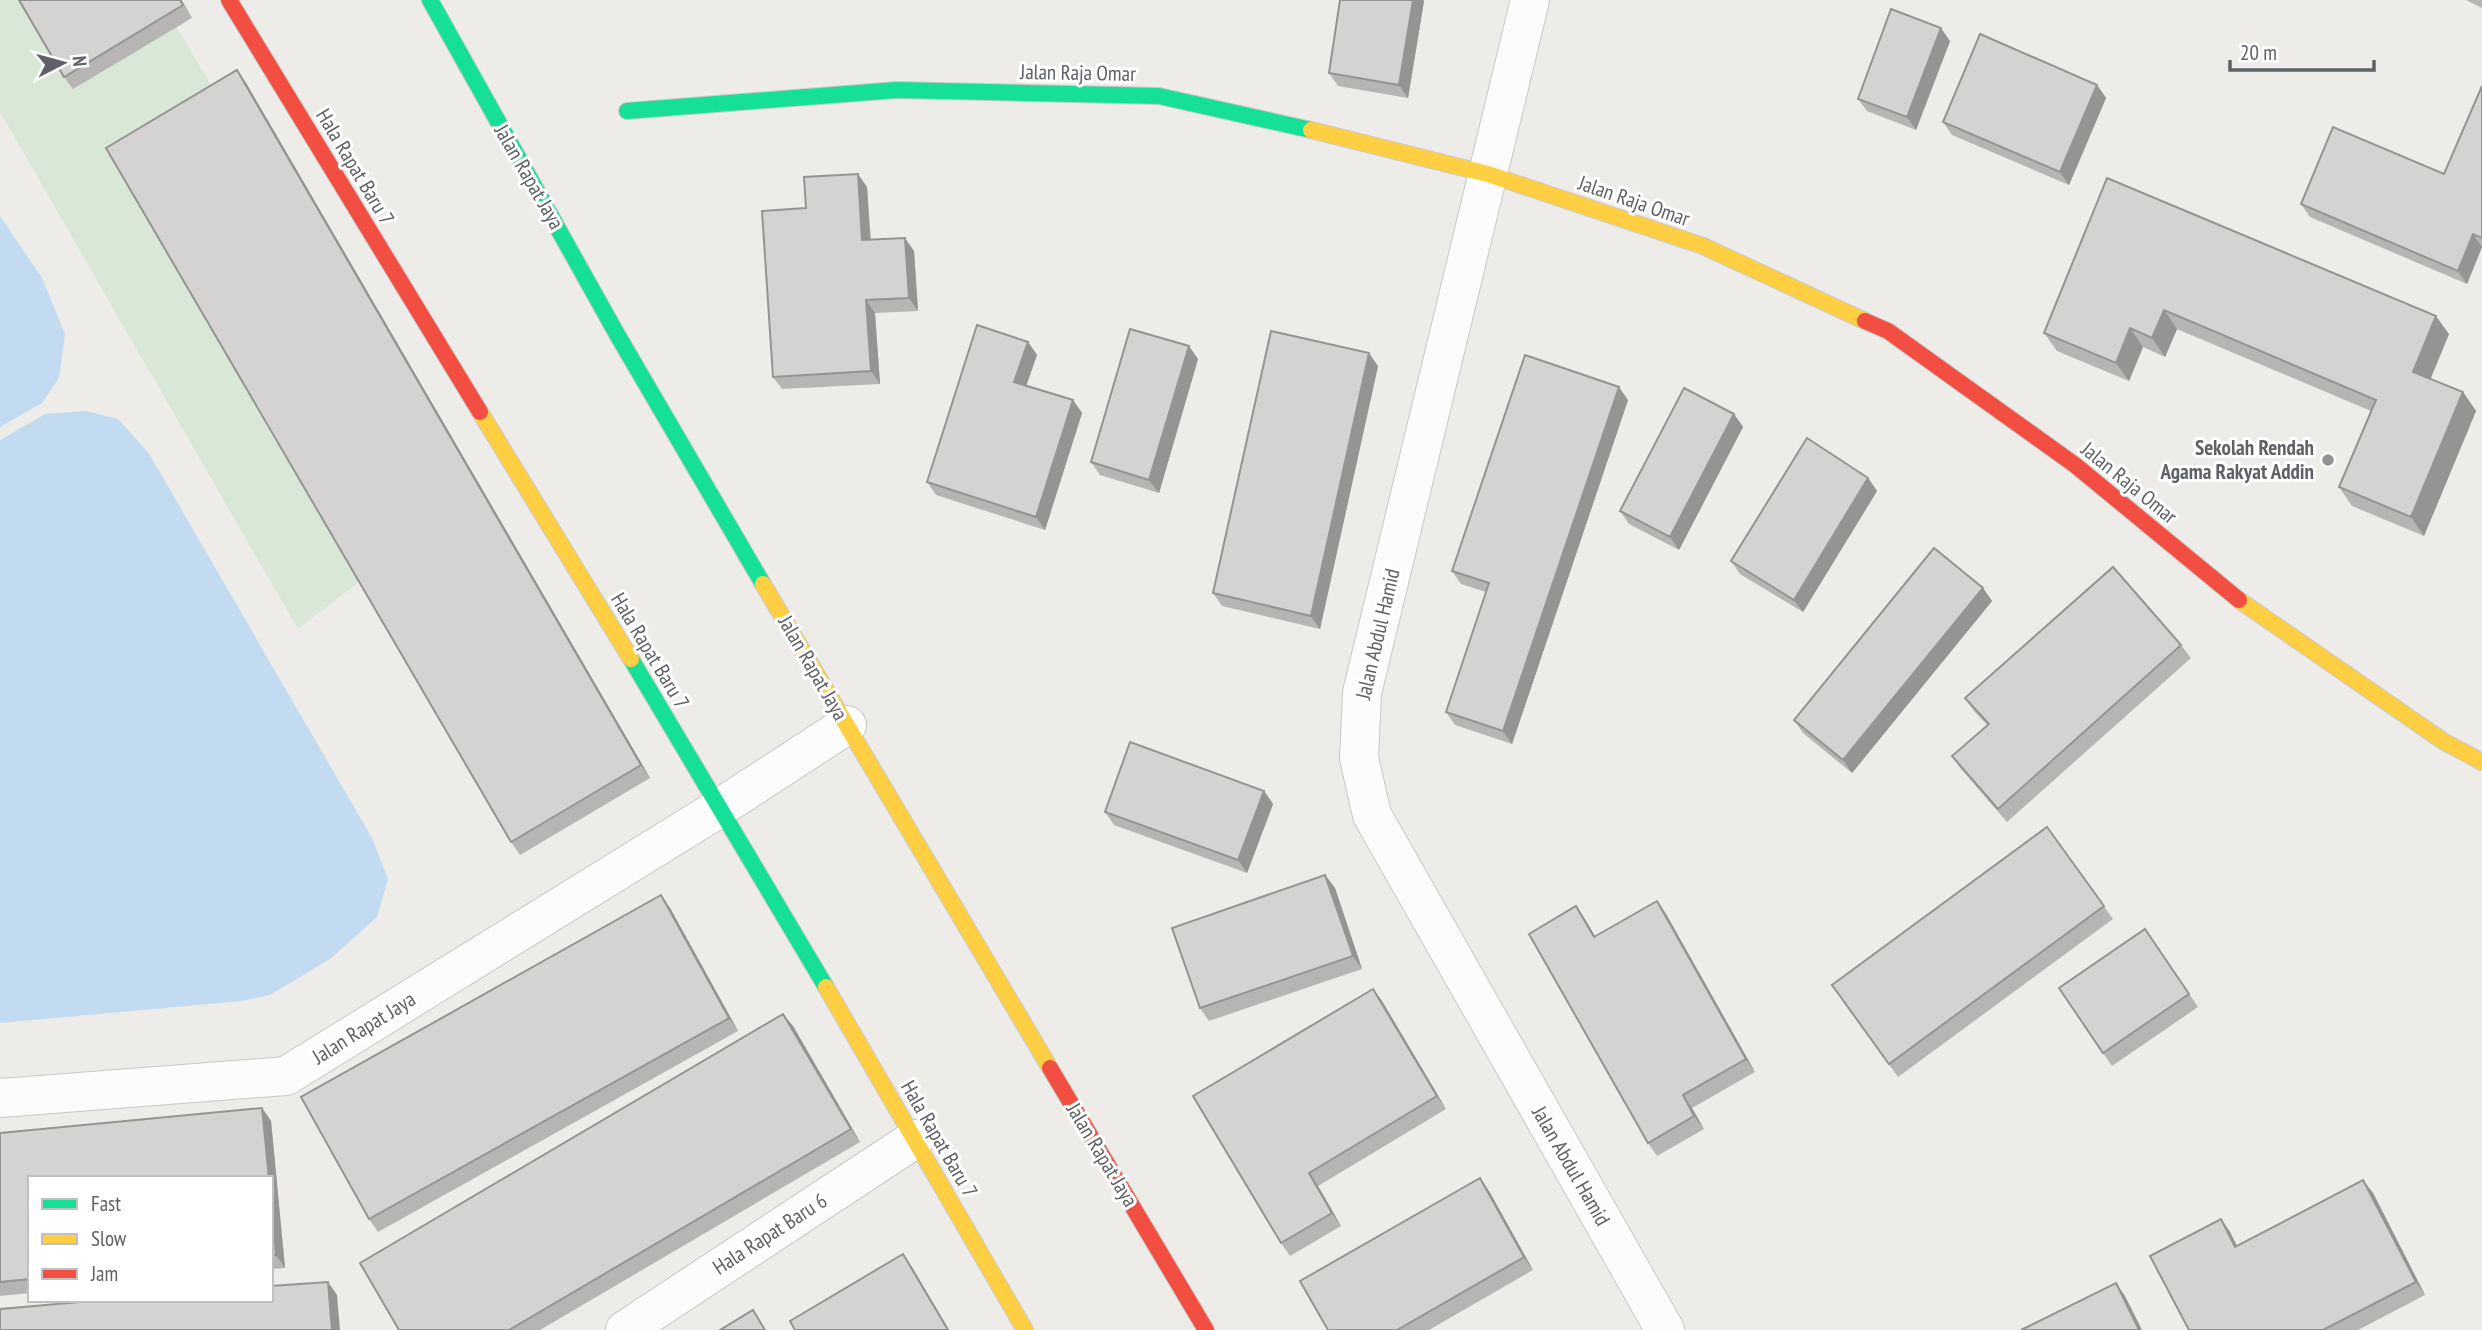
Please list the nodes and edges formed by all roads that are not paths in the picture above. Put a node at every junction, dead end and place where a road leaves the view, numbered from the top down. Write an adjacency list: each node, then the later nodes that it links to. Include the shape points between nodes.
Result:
1 (229, 0): 8 (street, Hala Rapat Baru 7)
2 (430, 0): 6 (street, Jalan Rapat Jaya)
3 (1530, 0): 5 (street, Jalan Abdul Hamid)
4 (627, 111): 5 (street, Jalan Raja Omar, via 897,90 1159,96)
5 (1488, 174): 7 (street, Jalan Raja Omar, via 1703,246 1888,331 2075,465 2233,595 2443,741); 14 (street, Jalan Abdul Hamid, via 1362,693 1359,758 1372,815)
6 (846, 725): 8 (street, Jalan Rapat Jaya); 13 (street, Jalan Rapat Jaya)
7 (2482, 762)
8 (722, 807): 9 (street, Jalan Rapat Jaya, via 286,1076); 10 (street, Hala Rapat Baru 7)
9 (0, 1098)
10 (915, 1139): 11 (street, Hala Rapat Baru 6); 12 (street, Hala Rapat Baru 7)
11 (625, 1330)
12 (1025, 1330)
13 (1206, 1330)
14 (1665, 1330)

